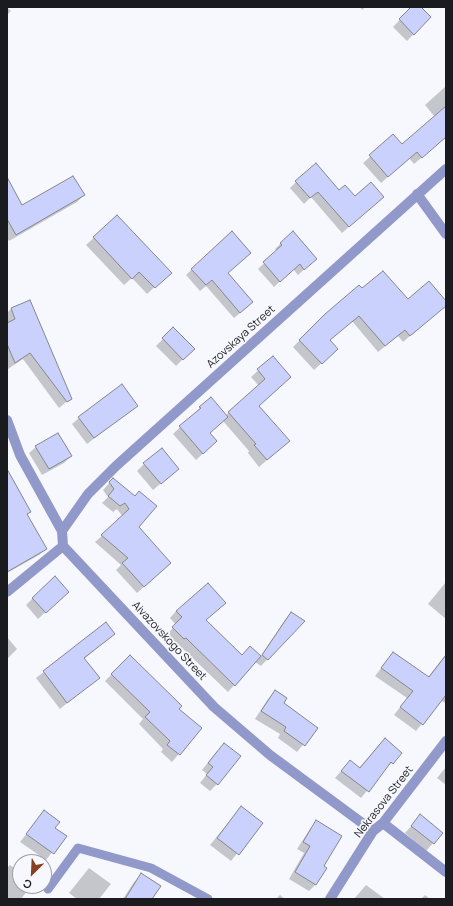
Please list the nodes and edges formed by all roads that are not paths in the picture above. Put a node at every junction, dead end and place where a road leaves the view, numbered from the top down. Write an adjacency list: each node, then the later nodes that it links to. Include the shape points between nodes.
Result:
1 (446, 169): 2 (street, Azovskaya Street)
2 (417, 194): 3 (street); 5 (street, Azovskaya Street, via 116,466 88,494)
3 (446, 234)
4 (7, 420): 5 (street, via 20,455)
5 (62, 531): 6 (street)
6 (63, 546): 7 (street); 10 (street, Aivazovskogo Street, via 214,707 270,755)
7 (7, 592)
8 (446, 741): 9 (street, Nekrasova Street)
9 (383, 823): 10 (street, Nekrasova Street); 11 (street)
10 (373, 831): 14 (street, Nekrasova Street)
11 (446, 872)
12 (52, 883): 13 (lane, via 78,848 151,868)
13 (208, 899)
14 (330, 899)

